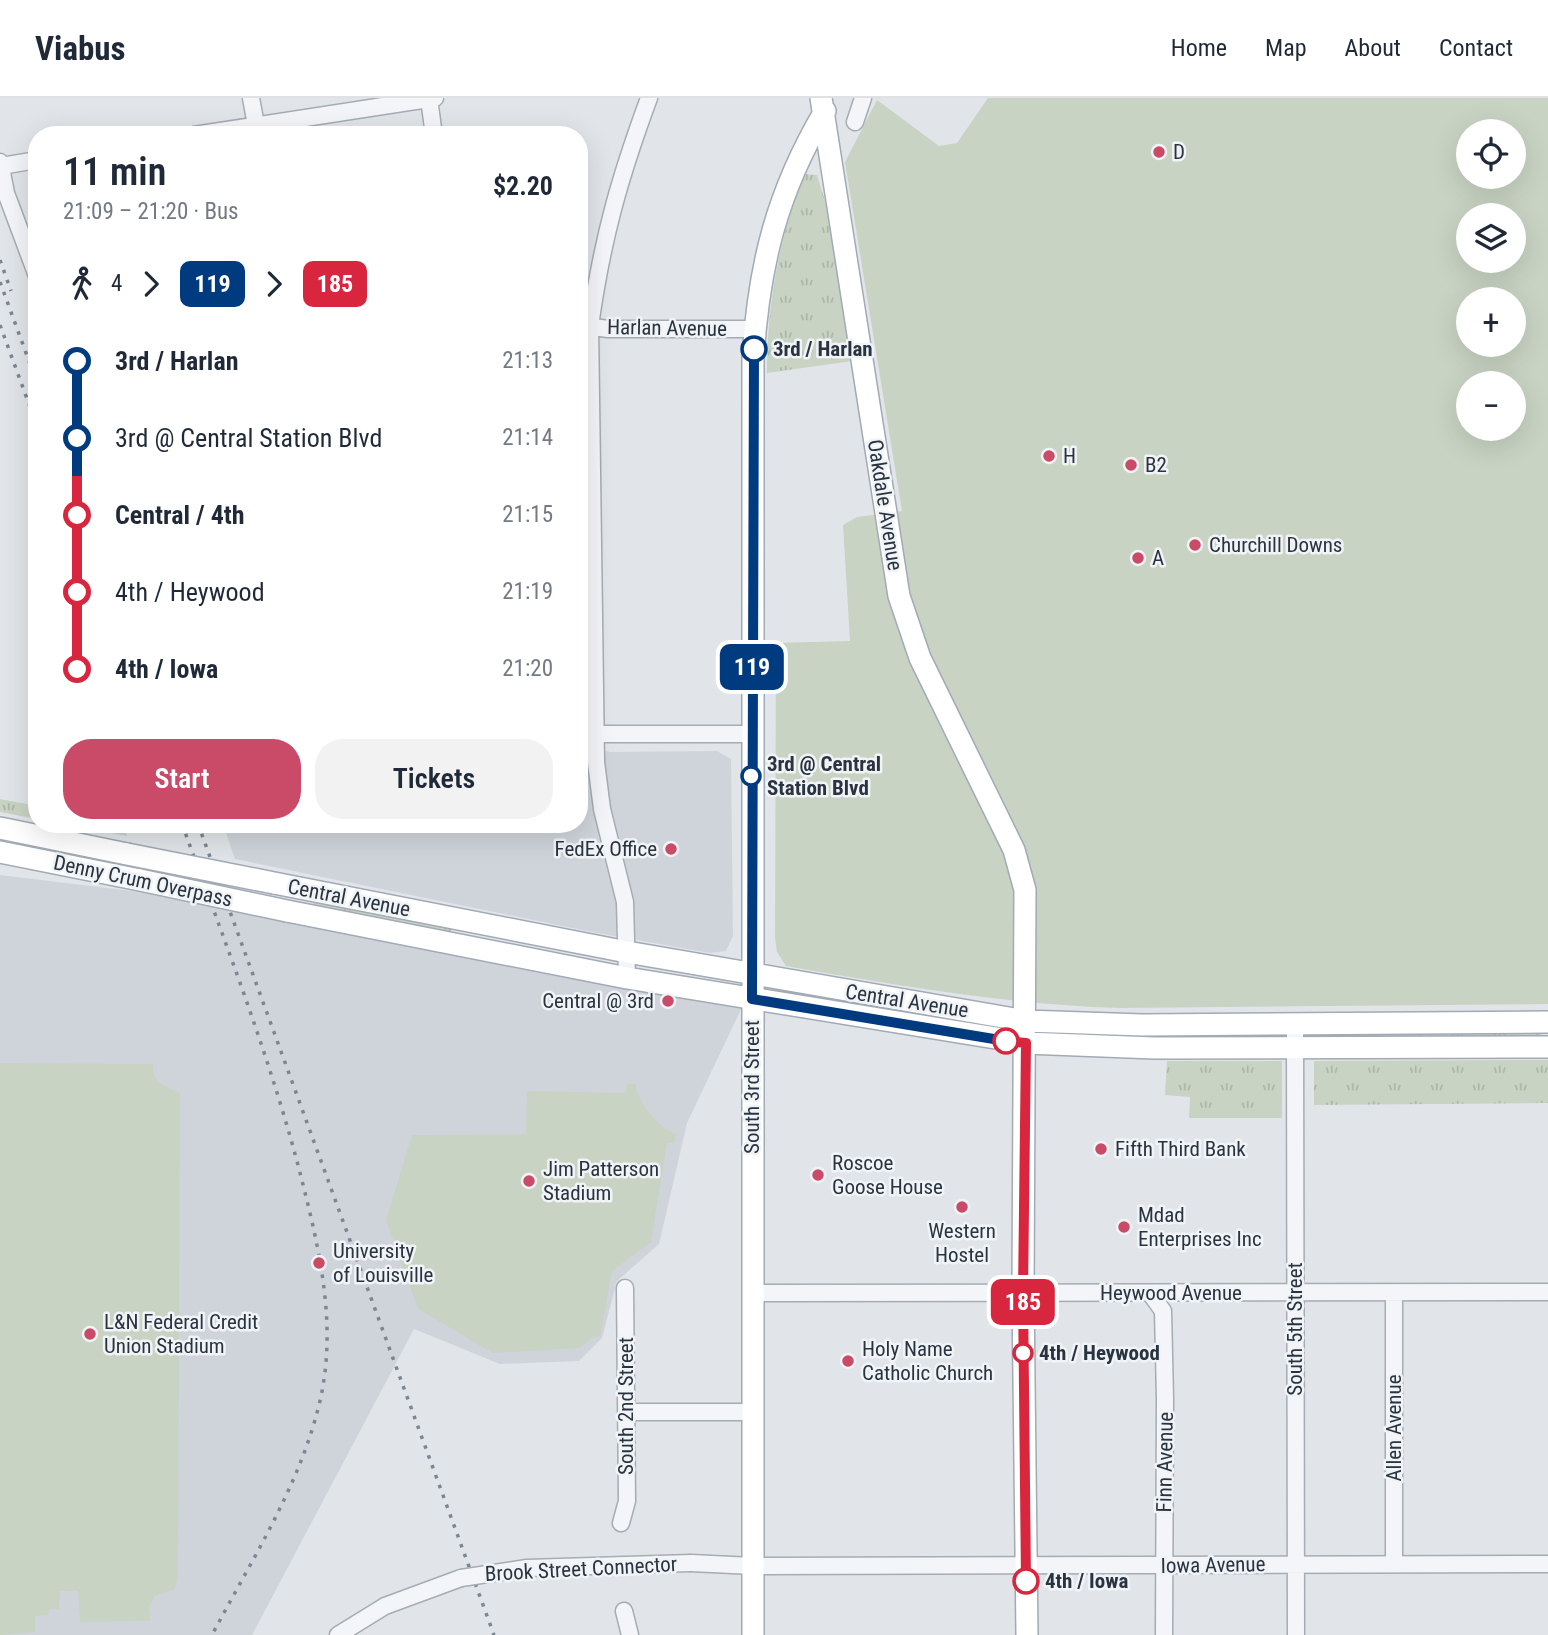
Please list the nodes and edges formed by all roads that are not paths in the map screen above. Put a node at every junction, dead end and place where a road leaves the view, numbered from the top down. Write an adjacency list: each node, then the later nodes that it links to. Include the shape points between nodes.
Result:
1 (251, 98): 7 (street)
2 (649, 98): 13 (street, via 611,211)
3 (863, 98): 6 (street)
4 (432, 99): 7 (street); 9 (street)
5 (826, 103): 15 (main road, South 3rd Street, via 778,207); 27 (main road, Oakdale Avenue, via 903,608 920,658 1023,873)
6 (855, 122)
7 (256, 125): 8 (street)
8 (250, 126)
9 (434, 126)
10 (28, 161): 11 (street)
11 (0, 164): 12 (street)
12 (28, 252)
13 (588, 312)
14 (588, 326): 15 (street, Harlan Avenue)
15 (755, 329): 18 (main road, South 3rd Street)
16 (588, 554): 17 (street)
17 (595, 734): 18 (street); 23 (street, via 603,809 625,902)
18 (752, 734): 24 (main road, South 3rd Street)
19 (0, 828): 21 (main road, Denny Crum Overpass, bridge)
20 (0, 852): 22 (main road, Denny Crum Overpass, bridge)
21 (274, 883): 23 (main road, Central Avenue)
22 (287, 911): 25 (main road, Central Avenue)
23 (627, 952): 24 (main road, Central Avenue); 25 (street)
24 (751, 974): 26 (main road, South 3rd Street); 27 (main road, Central Avenue)
25 (626, 978): 26 (main road, Central Avenue)
26 (752, 999): 30 (main road, Central Avenue); 35 (main road, South 3rd Street)
27 (1026, 1021): 28 (main road, Central Avenue, via 1142,1025); 30 (main road)
28 (1295, 1022): 29 (main road, Central Avenue); 32 (street, South 5th Street)
29 (1548, 1022)
30 (1026, 1043): 32 (main road, Central Avenue); 36 (main road)
31 (1548, 1047): 32 (main road, Central Avenue)
32 (1294, 1048): 38 (street, South 5th Street)
33 (625, 1288): 40 (street, South 2nd Street)
34 (1548, 1292): 39 (street, Heywood Avenue)
35 (752, 1293): 36 (street, Heywood Avenue); 41 (main road, South 3rd Street)
36 (1023, 1293): 37 (street, Heywood Avenue); 43 (main road)
37 (1150, 1293): 38 (street, Heywood Avenue); 48 (street, Finn Avenue, via 1163,1311)
38 (1295, 1293): 39 (street, Heywood Avenue); 44 (street, South 5th Street)
39 (1394, 1293): 45 (street, Allen Avenue)
40 (626, 1412): 41 (street); 42 (street, South 2nd Street, via 627,1501)
41 (753, 1412): 47 (main road, South 3rd Street)
42 (621, 1523)
43 (1025, 1564): 47 (street, Iowa Avenue); 48 (street, Iowa Avenue); 53 (main road)
44 (1296, 1564): 45 (street, Iowa Avenue); 48 (street, Iowa Avenue); 55 (street, South 5th Street)
45 (1394, 1564): 46 (street, Iowa Avenue)
46 (1548, 1564)
47 (753, 1566): 50 (street, Brook Street Connector, bridge, via 691,1563 527,1568 461,1578 385,1606); 52 (main road, South 3rd Street)
48 (1163, 1566): 54 (street, Finn Avenue)
49 (624, 1611): 51 (street)
50 (338, 1635)
51 (630, 1635)
52 (753, 1635)
53 (1027, 1635)
54 (1164, 1635)
55 (1296, 1635)

